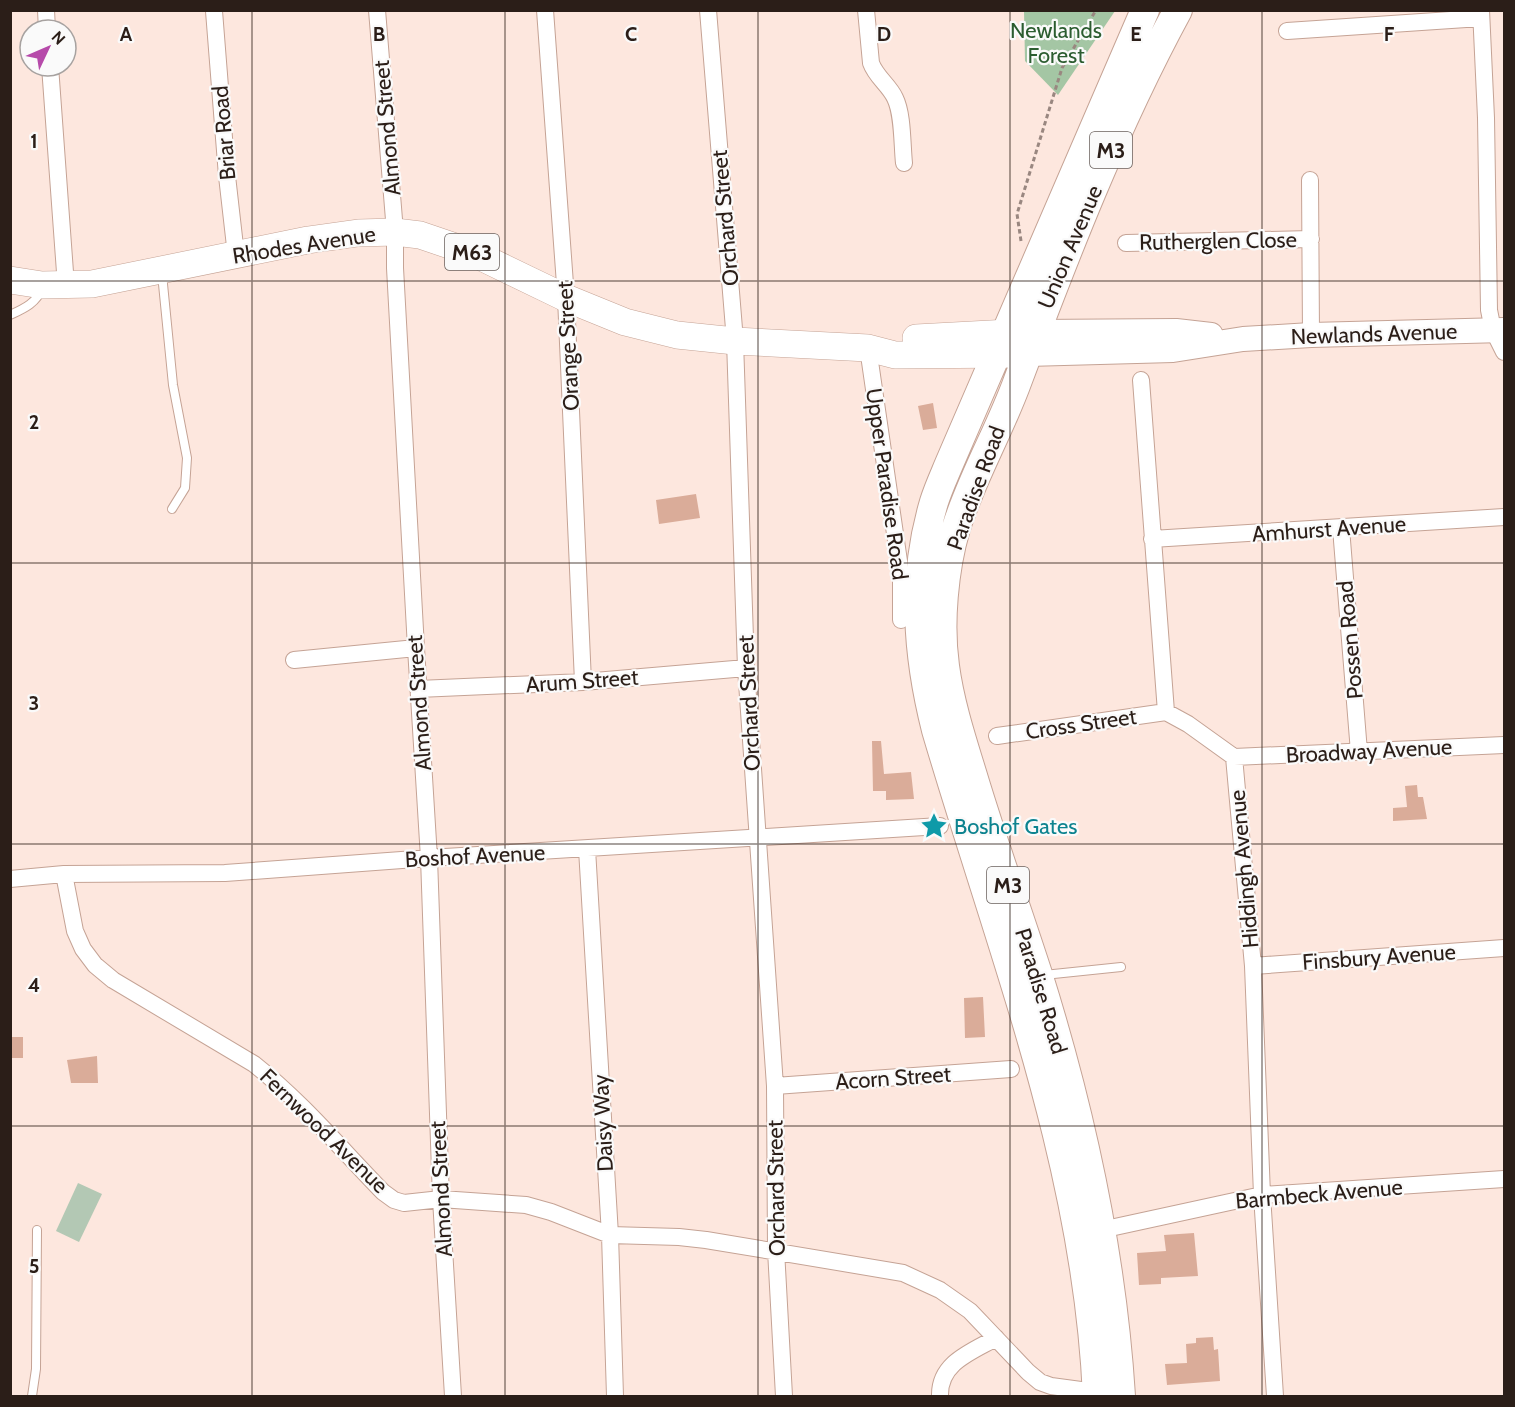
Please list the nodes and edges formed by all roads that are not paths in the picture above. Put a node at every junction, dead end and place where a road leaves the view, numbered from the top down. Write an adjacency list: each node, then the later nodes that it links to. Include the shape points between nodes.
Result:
1 (377, 10): 13 (street, Almond Street)
2 (545, 10): 20 (street, Orange Street)
3 (708, 10): 24 (street, Orchard Street)
4 (866, 10): 11 (street, via 871,63 896,99)
5 (1145, 10): 25 (highway, Union Avenue / M3)
6 (1178, 10): 25 (highway, Union Avenue / M3)
7 (214, 11): 16 (street, Briar Road)
8 (1481, 14): 9 (street); 22 (street, via 1489,310)
9 (1287, 31)
10 (50, 78): 19 (street)
11 (904, 163)
12 (1310, 180): 14 (street)
13 (395, 232): 16 (main road, Rhodes Avenue / M63, via 318,238); 20 (main road, Rhodes Avenue / M63, via 420,235 473,253); 34 (street, Almond Street)
14 (1311, 239): 15 (street, Rutherglen Close); 23 (street)
15 (1126, 243)
16 (236, 255): 17 (main road, Rhodes Avenue / M63)
17 (161, 271): 19 (main road, Rhodes Avenue / M63, via 92,284); 29 (lane, via 173,385 187,458 185,488)
18 (10, 280): 19 (main road, Rhodes Avenue / M63)
19 (54, 285): 21 (lane)
20 (566, 298): 24 (main road, Rhodes Avenue / M63, via 632,324); 37 (street, Orange Street)
21 (10, 315)
22 (1499, 330): 23 (main road, Newlands Avenue / M63); 27 (street)
23 (1311, 335): 25 (main road, Newlands Avenue / M63, via 1243,339 1176,331)
24 (735, 341): 26 (main road, Rhodes Avenue / M63); 36 (street, Orchard Street)
25 (1017, 343): 26 (main road, Rhodes Avenue / M63, via 895,355); 53 (highway, Paradise Road / M3, via 1018,382 956,528 943,612 944,648 961,736); 65 (highway, Paradise Road / M3, via 949,464 934,502 922,565 919,636 936,730 1041,1066 1064,1158 1092,1323)
26 (868, 348): 33 (street, Upper Paradise Road, via 901,575)
27 (1504, 352)
28 (1141, 380): 32 (street)
29 (172, 509)
30 (1504, 517): 31 (street, Amhurst Avenue)
31 (1341, 528): 32 (street, Amhurst Avenue); 42 (street, Possen Road)
32 (1152, 539): 39 (street)
33 (901, 620)
34 (416, 648): 35 (street); 38 (street, Almond Street)
35 (294, 660)
36 (746, 668): 37 (street, Arum Street); 45 (street, Orchard Street)
37 (583, 682): 38 (street, Arum Street)
38 (418, 689): 47 (street, Almond Street)
39 (1166, 712): 40 (street, Cross Street); 43 (street, Hiddingh Avenue)
40 (997, 736)
41 (1504, 745): 42 (street, Broadway Avenue)
42 (1359, 752): 43 (street, Broadway Avenue)
43 (1234, 758): 51 (street, Hiddingh Avenue)
44 (940, 826): 45 (street, Boshof Avenue)
45 (757, 837): 46 (street, Boshof Avenue); 55 (street, Orchard Street)
46 (587, 849): 47 (street, Boshof Avenue); 61 (street, Daisy Way)
47 (429, 858): 48 (street, Boshof Avenue, via 225,873); 58 (street, Almond Street)
48 (64, 874): 49 (street, Boshof Avenue); 58 (street, Fernwood Avenue, via 75,932 83,949 104,974 254,1064 394,1200 404,1203)
49 (10, 879)
50 (1504, 948): 51 (street, Finsbury Avenue)
51 (1253, 966): 57 (street, Hiddingh Avenue)
52 (1121, 967): 53 (lane)
53 (1038, 976): 60 (highway, Paradise Road / M3, via 1076,1110)
54 (1011, 1070): 55 (street, Acorn Street)
55 (775, 1086): 62 (street, Orchard Street)
56 (1504, 1179): 57 (street, Barmbeck Avenue)
57 (1262, 1195): 60 (street, Barmbeck Avenue); 72 (street, Hiddingh Avenue)
58 (441, 1199): 61 (street, Fernwood Avenue, via 526,1205); 67 (street, Almond Street)
59 (37, 1230): 66 (lane, via 36,1370)
60 (1101, 1230): 65 (highway, Paradise Road / M3, via 1115,1323)
61 (610, 1235): 62 (street, Fernwood Avenue, via 679,1237); 68 (street, Daisy Way)
62 (776, 1250): 63 (street, Fernwood Avenue, via 903,1273 940,1290 970,1311); 69 (street, Orchard Street)
63 (996, 1338): 64 (street, Fernwood Avenue); 70 (street, via 950,1366)
64 (1028, 1372): 65 (street, Fernwood Avenue, via 1051,1386); 71 (street, Fernwood Avenue, via 1032,1384)
65 (1109, 1395)
66 (32, 1396)
67 (453, 1396)
68 (615, 1396)
69 (784, 1396)
70 (940, 1396)
71 (1046, 1396)
72 (1275, 1396)

